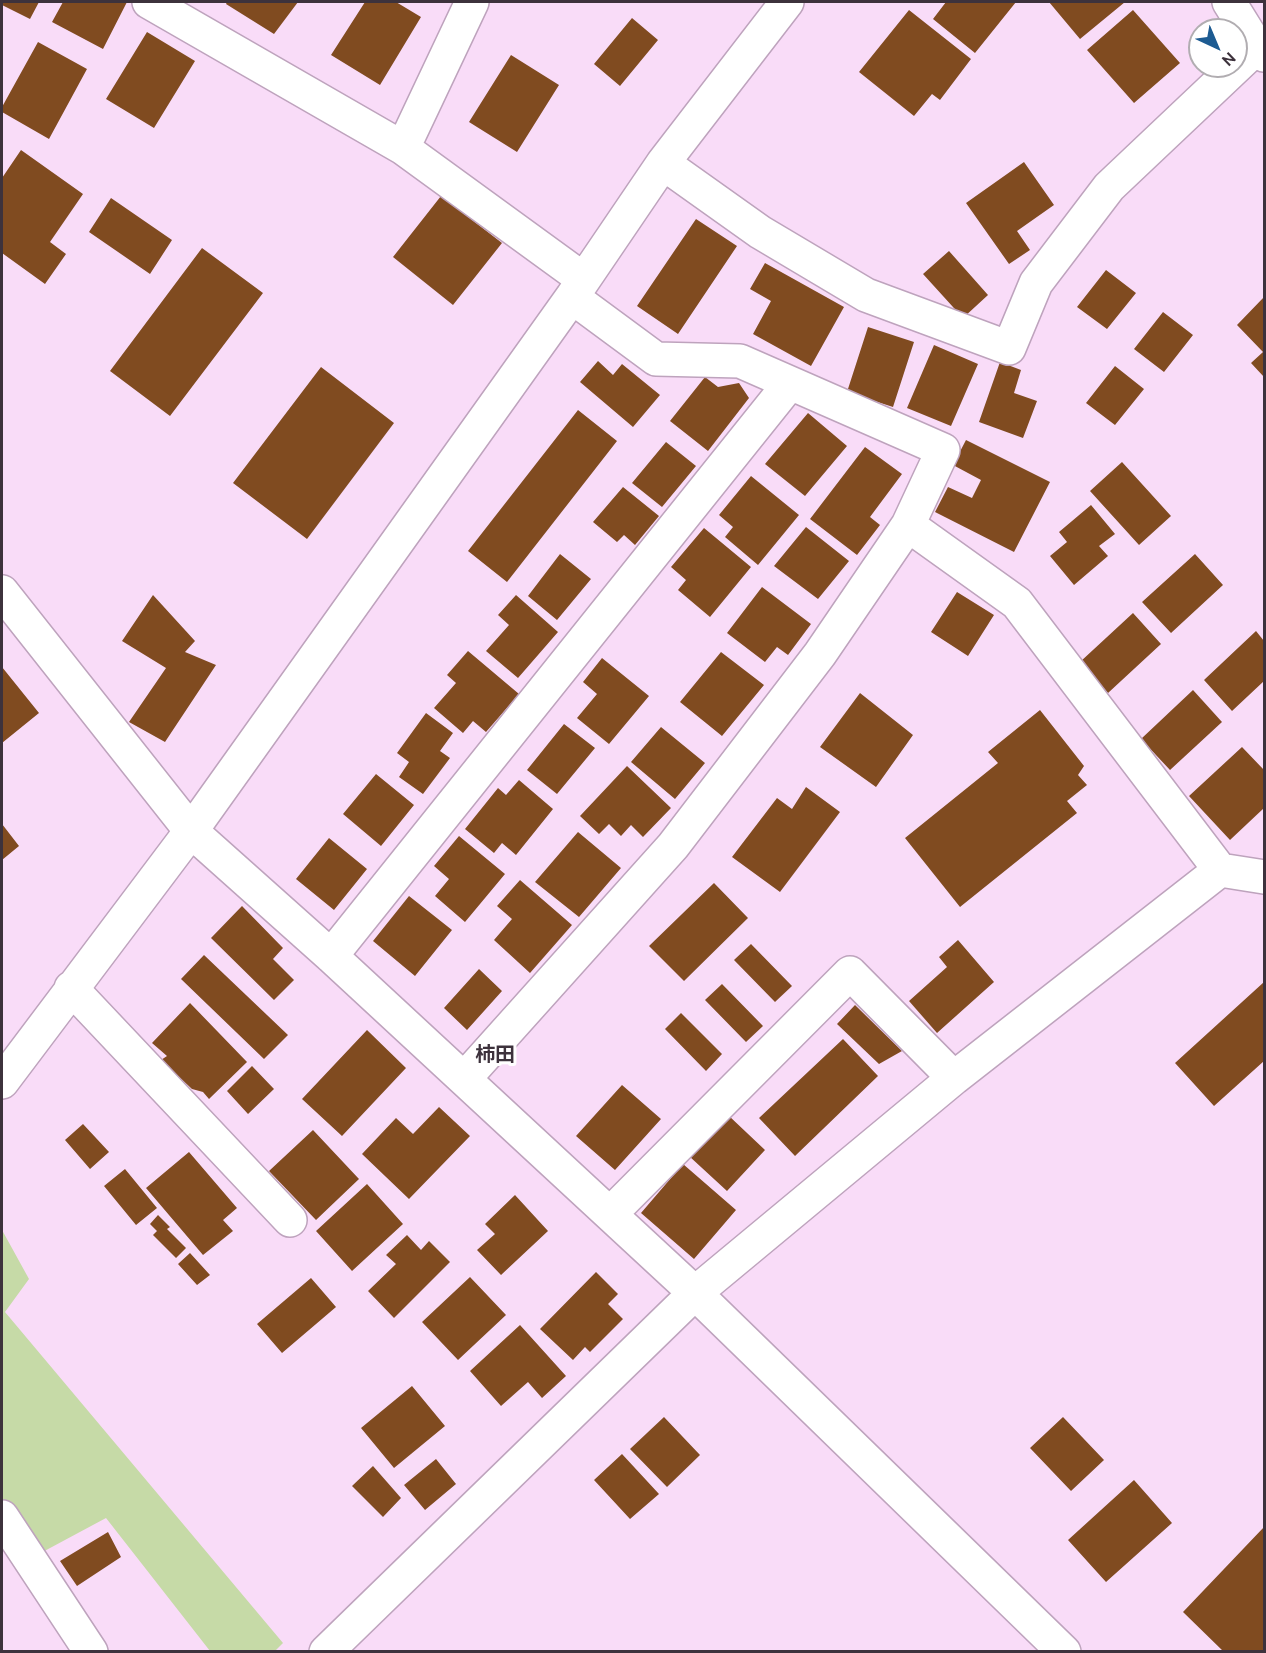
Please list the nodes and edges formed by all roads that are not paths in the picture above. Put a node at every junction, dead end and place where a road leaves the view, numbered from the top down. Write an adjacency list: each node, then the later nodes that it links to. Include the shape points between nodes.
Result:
1 (149, 2): 6 (street)
2 (472, 2): 6 (street)
3 (787, 2): 7 (street)
4 (1229, 2): 5 (street)
5 (1261, 51): 7 (street, via 1109,187 1036,283 1009,348 866,295 760,232)
6 (404, 148): 8 (street)
7 (663, 163): 8 (street)
8 (577, 288): 9 (street, via 656,359 740,361); 12 (street)
9 (790, 383): 10 (street, via 943,450); 15 (street)
10 (908, 525): 13 (street, via 1017,603); 18 (street, via 820,654 673,846)
11 (2, 592): 12 (street)
12 (192, 831): 15 (street); 16 (street)
13 (1220, 870): 14 (street); 17 (street)
14 (1264, 877)
15 (331, 956): 18 (street)
16 (71, 988): 19 (street); 21 (street)
17 (954, 1078): 20 (street, via 850,973); 22 (street)
18 (464, 1079): 20 (street)
19 (2, 1082)
20 (610, 1214): 22 (street)
21 (290, 1220)
22 (695, 1293): 25 (street); 26 (street)
23 (2, 1517): 24 (street)
24 (91, 1652)
25 (326, 1652)
26 (1064, 1652)

